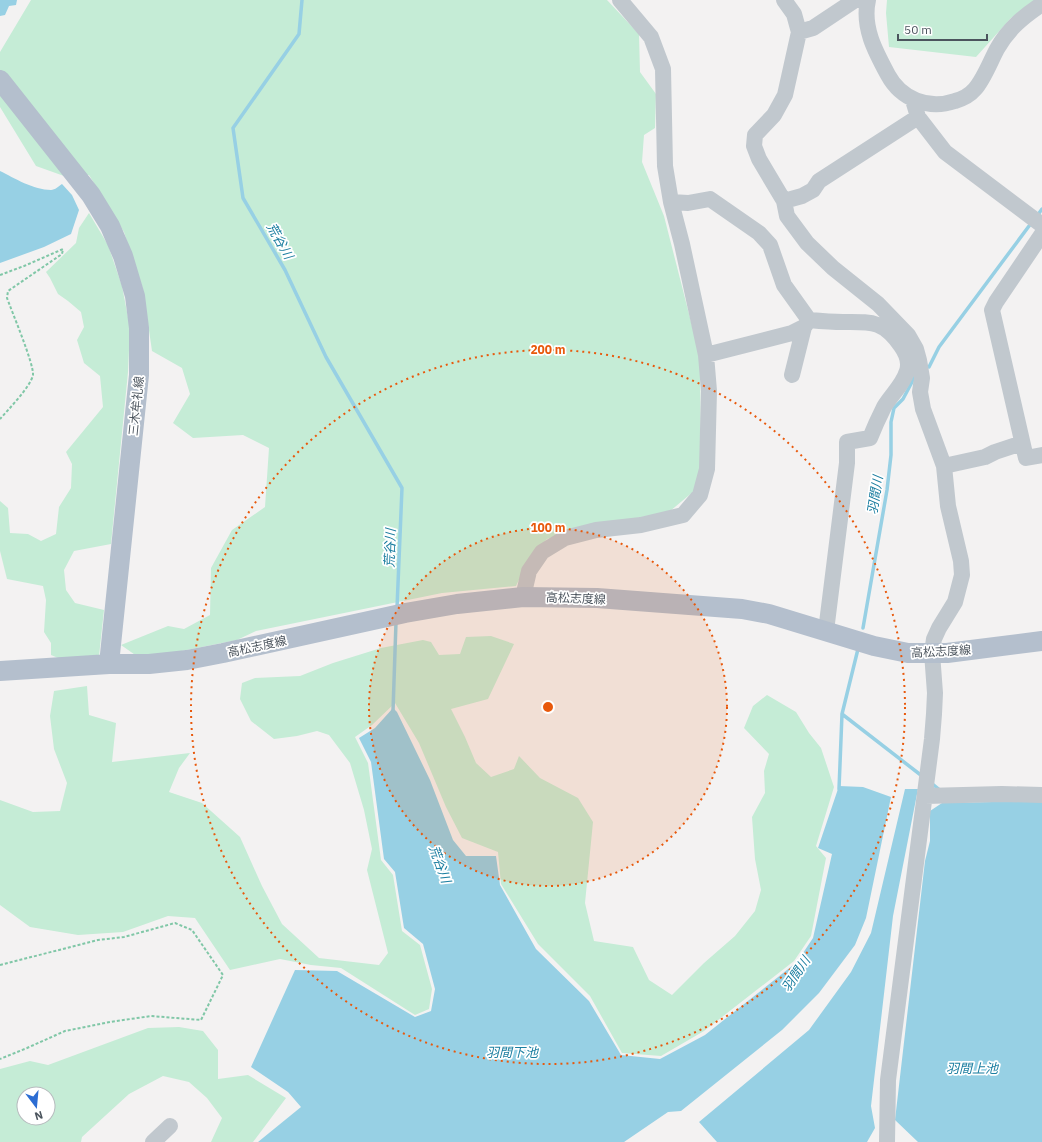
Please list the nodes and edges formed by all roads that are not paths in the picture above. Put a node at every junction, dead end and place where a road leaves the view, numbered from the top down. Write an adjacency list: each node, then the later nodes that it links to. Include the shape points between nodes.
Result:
1 (620, 0): 10 (street, via 651,38 663,69 665,166)
2 (784, 0): 6 (street, via 794,14)
3 (855, 0): 6 (street, via 813,28)
4 (868, 0): 8 (street, via 868,30 877,54 890,80 902,94)
5 (1042, 4): 8 (street, via 1015,24 998,47 975,89 962,99 932,105)
6 (799, 32): 11 (street, via 784,95 774,115 755,136 754,146)
7 (0, 80): 24 (main road, 三木牟礼線, via 91,195 110,226 123,256 135,296 139,328 139,375)
8 (913, 100): 9 (street)
9 (918, 117): 11 (street, via 819,181 814,190); 12 (street, via 945,152)
10 (671, 202): 13 (street, via 688,203 710,199 759,233 770,245 784,285); 14 (street)
11 (784, 202): 15 (street, via 787,216 807,243 832,268 878,304 908,335 916,349)
12 (1038, 224): 17 (street, via 992,310)
13 (807, 323): 14 (street, via 792,333); 15 (street, via 867,322 881,326 892,334); 16 (street)
14 (706, 355): 20 (street, via 709,391 707,469 700,495 683,515 565,538 542,552 529,571)
15 (914, 361): 19 (street, via 922,378 920,392 923,410); 21 (street, via 884,406 870,438 846,442 847,463)
16 (792, 375)
17 (1022, 443): 18 (street, via 1026,458); 19 (street, via 985,457)
18 (1042, 455)
19 (944, 466): 23 (street, via 948,506 960,555 962,575 955,602 934,639)
20 (523, 597): 21 (main road, 高松志度線, via 597,598 742,609 769,614); 24 (main road, 高松志度線, via 413,612 187,660 149,664)
21 (826, 631): 23 (main road, 高松志度線, via 901,652)
22 (1042, 641): 23 (main road, 高松志度線, via 980,650)
23 (932, 653): 27 (street, via 934,714)
24 (109, 664): 25 (main road)
25 (0, 671)
26 (1042, 795): 27 (street)
27 (925, 796): 30 (street, via 888,1080)
28 (170, 1126): 29 (street)
29 (153, 1142)
30 (887, 1142)

